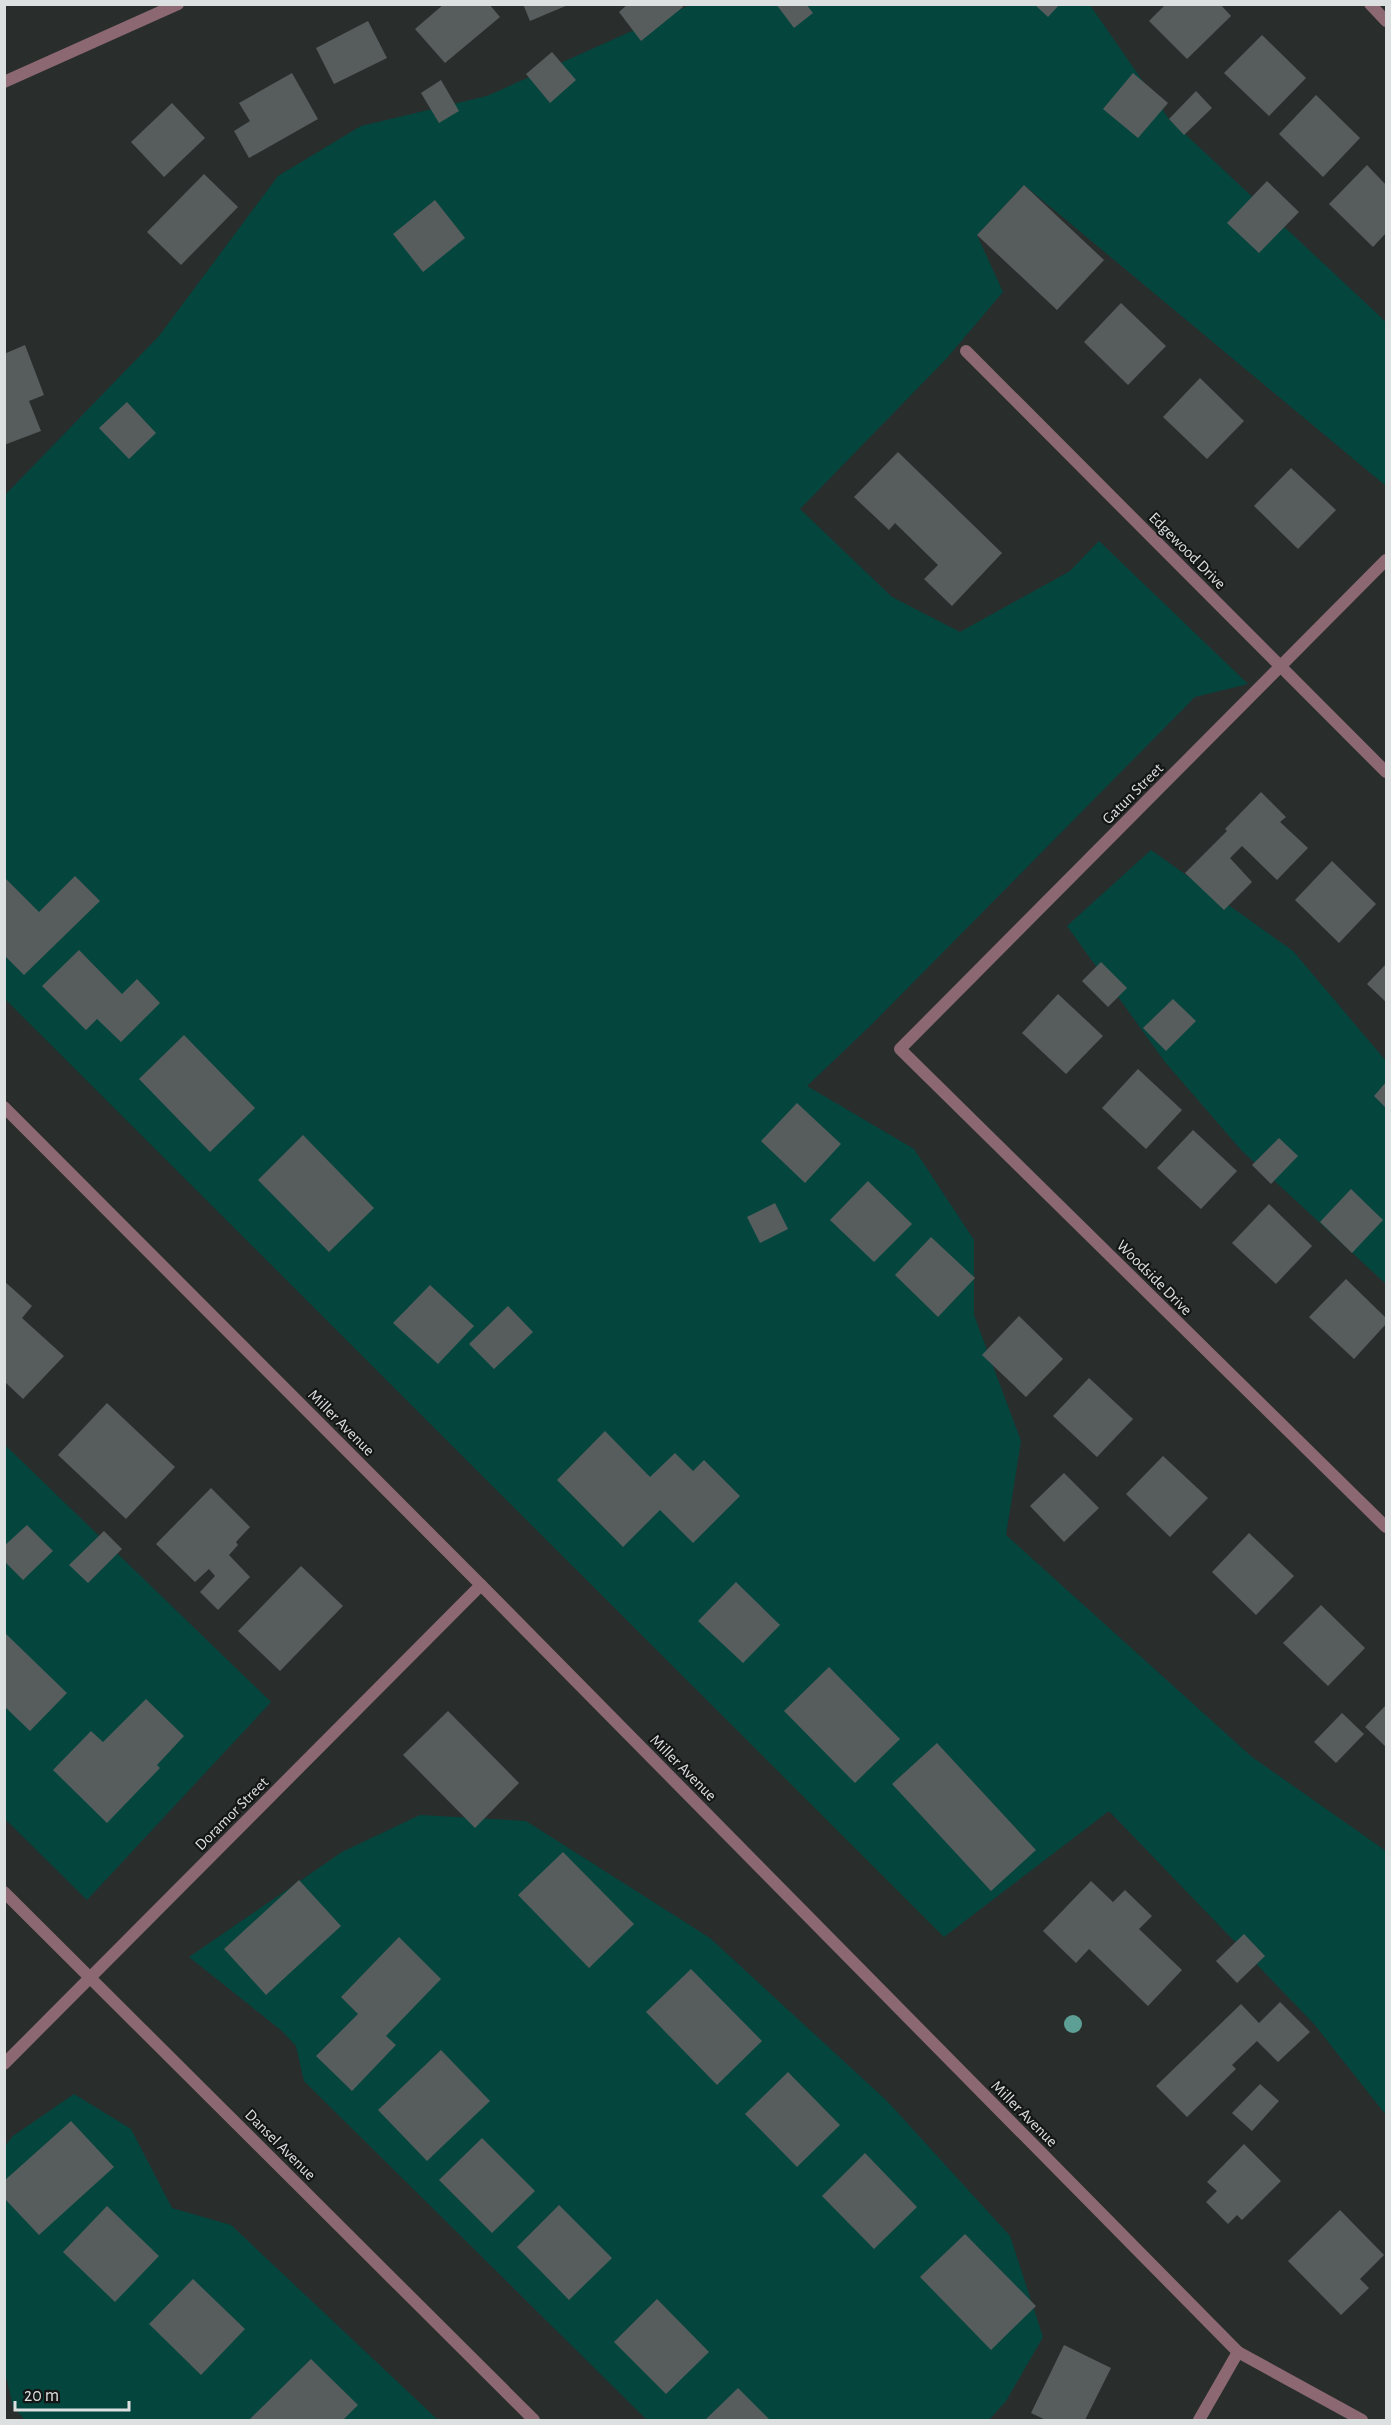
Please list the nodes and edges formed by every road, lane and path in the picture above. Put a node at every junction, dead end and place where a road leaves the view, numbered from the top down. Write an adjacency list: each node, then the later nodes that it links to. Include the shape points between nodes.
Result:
1 (178, 4): 4 (street)
2 (1370, 4): 3 (street)
3 (1386, 21)
4 (4, 81)
5 (966, 351): 7 (street, Edgewood Drive)
6 (1386, 560): 7 (street, Gatun Street)
7 (1280, 667): 8 (street, Edgewood Drive); 9 (street, Gatun Street)
8 (1386, 772)
9 (900, 1049): 11 (street, Woodside Drive)
10 (4, 1107): 12 (street, Miller Avenue)
11 (1386, 1527)
12 (481, 1585): 14 (street, Doramor Street); 16 (street, Miller Avenue)
13 (4, 1892): 14 (street, Dansel Avenue)
14 (91, 1977): 15 (street, Doramor Street); 17 (street, Dansel Avenue)
15 (4, 2064)
16 (1238, 2352): 18 (street); 19 (street, Miller Avenue)
17 (534, 2421)
18 (1199, 2421)
19 (1362, 2421)

